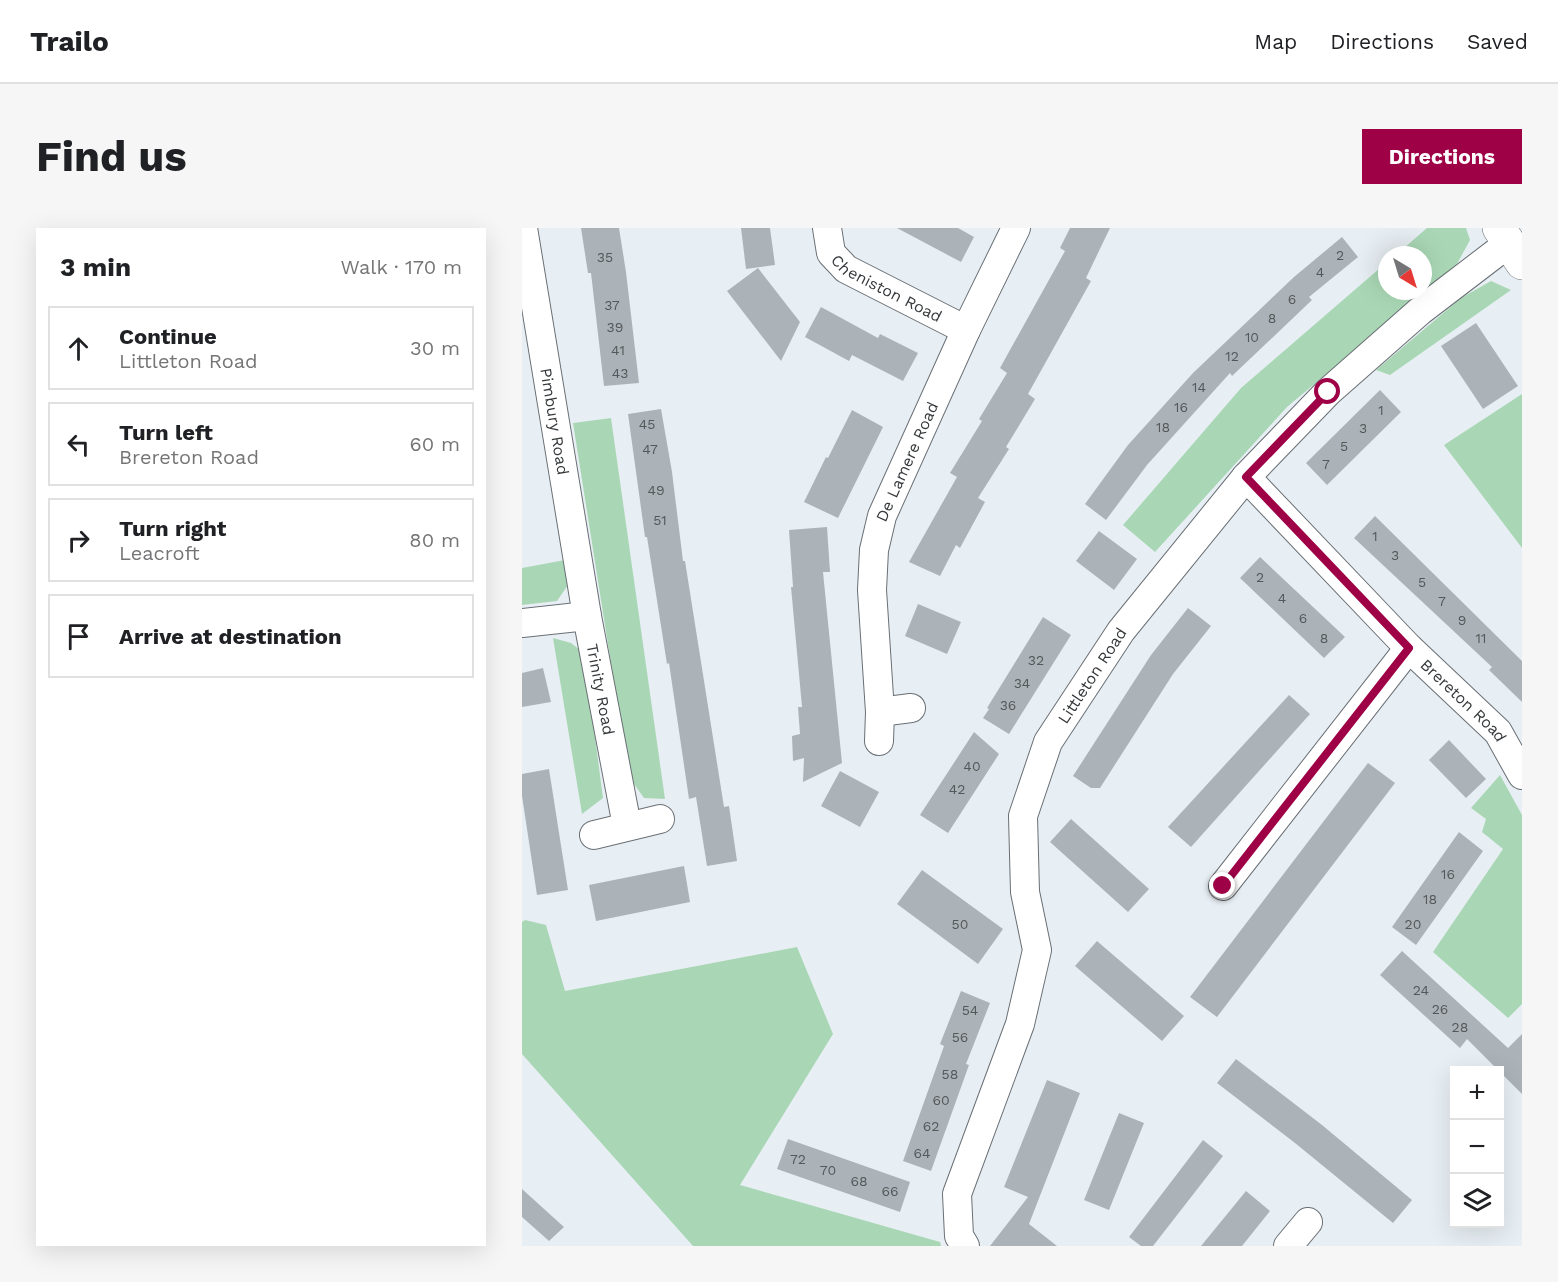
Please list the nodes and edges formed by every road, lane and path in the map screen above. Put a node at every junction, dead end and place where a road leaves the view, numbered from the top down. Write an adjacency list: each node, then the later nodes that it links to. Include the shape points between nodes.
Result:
1 (523, 228): 7 (street, Pimbury Road)
2 (827, 228): 5 (street, Cheniston Road, via 831,253 846,269)
3 (1016, 228): 5 (street, De Lamere Road)
4 (1510, 245): 6 (street, Littleton Road, via 1420,312 1328,392)
5 (966, 330): 11 (street, De Lamere Road, via 882,516 874,550 872,590)
6 (1246, 477): 9 (street, Brereton Road); 19 (street, Littleton Road, via 1121,631 1048,742 1023,816 1025,892 1038,950 1020,1024 957,1194 959,1236)
7 (587, 616): 8 (street); 15 (street, Trinity Road)
8 (522, 623)
9 (1409, 648): 13 (street, Brereton Road, via 1498,732); 17 (street)
10 (911, 708): 11 (street)
11 (880, 712): 12 (street, De Lamere Road)
12 (879, 741)
13 (1522, 775)
14 (660, 819): 15 (street)
15 (627, 826): 16 (street)
16 (594, 835)
17 (1223, 886)
18 (1308, 1222): 20 (street)
19 (965, 1246)
20 (1288, 1246)

